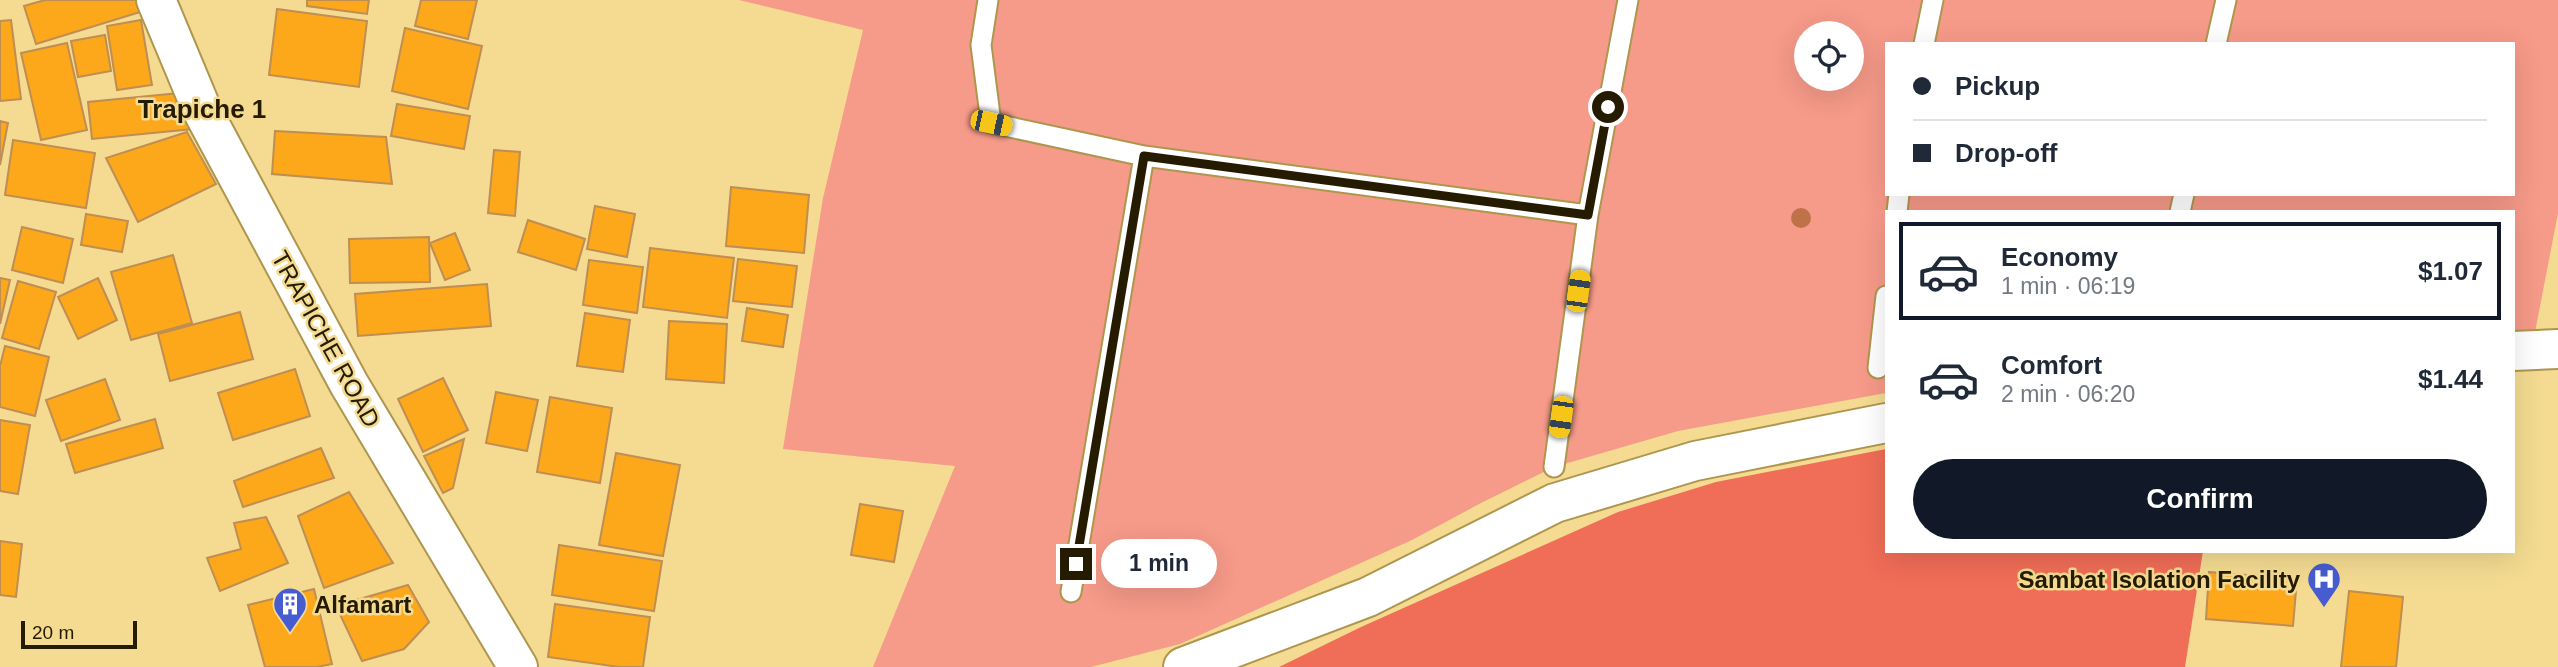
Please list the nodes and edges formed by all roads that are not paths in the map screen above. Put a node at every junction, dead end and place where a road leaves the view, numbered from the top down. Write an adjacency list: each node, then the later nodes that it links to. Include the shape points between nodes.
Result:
1 (156, 0): 17 (street, TRAPICHE ROAD, via 202,110 349,384)
2 (988, 0): 8 (lane, via 982,45 991,123)
3 (1628, 0): 9 (lane)
4 (1933, 0): 6 (lane)
5 (2226, 0): 7 (lane)
6 (1924, 42)
7 (2216, 42)
8 (1144, 156): 9 (lane); 16 (lane)
9 (1588, 215): 15 (lane)
10 (1885, 305): 13 (lane)
11 (2558, 349): 12 (street)
12 (2515, 351)
13 (1878, 368)
14 (1885, 423): 18 (street, via 1695,461 1555,503 1368,597)
15 (1555, 467)
16 (1071, 592)
17 (518, 667)
18 (1183, 667)

